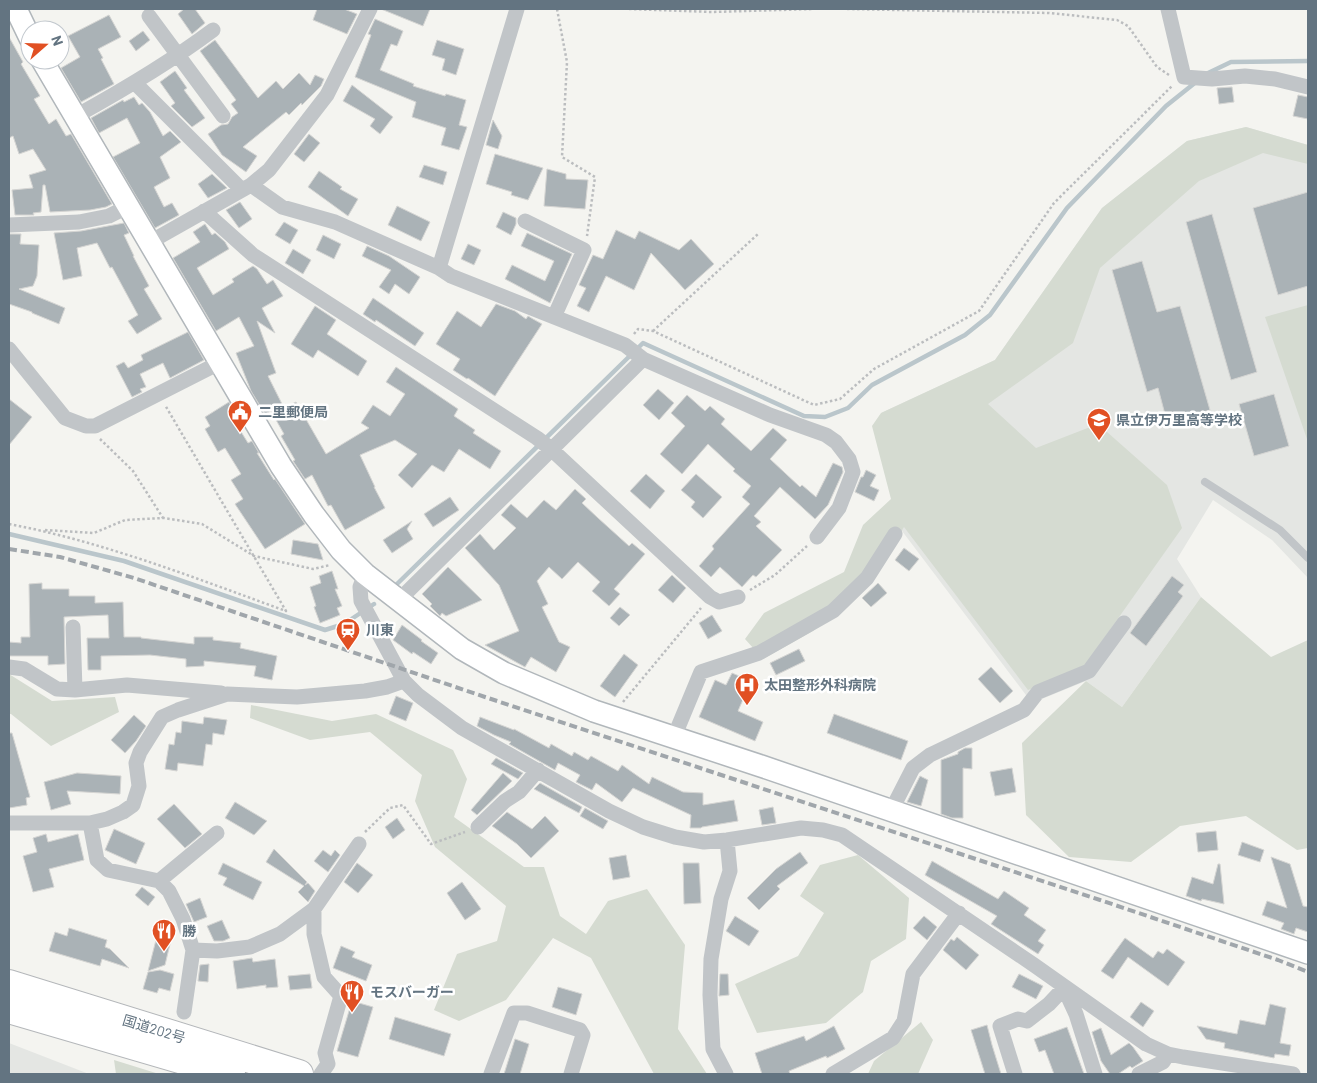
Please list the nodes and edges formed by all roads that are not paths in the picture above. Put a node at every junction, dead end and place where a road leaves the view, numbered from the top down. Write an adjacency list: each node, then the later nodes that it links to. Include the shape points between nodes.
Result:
1 (370, 9): 12 (street, via 327,95 268,170)
2 (517, 9): 18 (street)
3 (1168, 9): 9 (street, via 1184,77 1245,76)
4 (149, 16): 6 (street)
5 (213, 30): 6 (street)
6 (178, 56): 8 (street); 11 (street)
7 (48, 70): 10 (street)
8 (135, 83): 10 (street); 12 (street)
9 (1308, 87)
10 (76, 116): 13 (street)
11 (223, 116)
12 (247, 187): 14 (street); 18 (street, via 282,207 335,222)
13 (129, 206): 16 (street, via 109,216 79,222); 17 (street)
14 (204, 211): 17 (street); 23 (street, via 253,255)
15 (525, 222): 19 (street, via 584,250)
16 (9, 225)
17 (150, 242): 22 (street)
18 (439, 268): 19 (street, via 451,276)
19 (554, 317): 21 (street, via 624,345)
20 (9, 349): 22 (street, via 65,418 86,426 95,426)
21 (643, 359): 23 (street); 26 (street, via 836,442 849,459 853,472 839,508)
22 (221, 362): 28 (street, via 281,466 314,515)
23 (551, 449): 29 (street, via 710,597 719,602); 30 (street)
24 (1205, 482): 27 (lane, via 1280,530)
25 (895, 534): 37 (street, via 868,578 833,611 759,653 702,672)
26 (817, 537)
27 (1308, 558)
28 (365, 574): 30 (street); 34 (street, via 360,587 361,601)
29 (738, 597)
30 (399, 600): 37 (street, via 462,650 504,673 594,711)
31 (1124, 623): 39 (street, via 1088,671 1038,692 1024,710 930,755 913,768)
32 (73, 627): 35 (street)
33 (9, 668): 35 (street, via 24,669 57,688)
34 (404, 681): 36 (street, via 365,691 297,697); 38 (street, via 462,728)
35 (75, 690): 36 (street, via 127,685)
36 (227, 694): 41 (street, via 162,717 136,763 139,786 133,804 107,820)
37 (674, 738): 39 (street)
38 (538, 770): 42 (street, via 519,792); 44 (street, via 643,827 704,842)
39 (891, 811): 50 (street)
40 (9, 823): 41 (street)
41 (90, 823): 46 (street, via 97,860 108,870)
42 (478, 827)
43 (217, 833): 46 (street)
44 (727, 840): 48 (street, via 801,828 842,835); 62 (street, via 730,871 721,899 711,959 710,995 713,1049)
45 (359, 844): 47 (street)
46 (159, 881): 49 (street, via 170,891)
47 (314, 909): 49 (street, via 280,934 250,947); 59 (street, via 314,934 324,976 341,996 325,1053 328,1064)
48 (958, 914): 52 (street); 63 (street, via 914,974 904,1021 893,1038)
49 (193, 950): 54 (street)
50 (1308, 953)
51 (9, 984): 58 (highway, 国道202号)
52 (1064, 988): 55 (street, via 1146,1044); 64 (street, via 1027,1020 1018,1019 1000,1026); 65 (street)
53 (9, 1008): 57 (highway, 国道202号)
54 (184, 1012)
55 (1168, 1054): 56 (street); 66 (street, via 1163,1062)
56 (1249, 1070): 67 (street)
57 (231, 1074)
58 (299, 1074)
59 (321, 1074)
60 (490, 1074): 61 (street, via 514,1013 527,1013 580,1030 583,1035)
61 (572, 1074)
62 (726, 1074)
63 (833, 1074)
64 (1015, 1074)
65 (1095, 1074)
66 (1139, 1074)
67 (1294, 1074)

